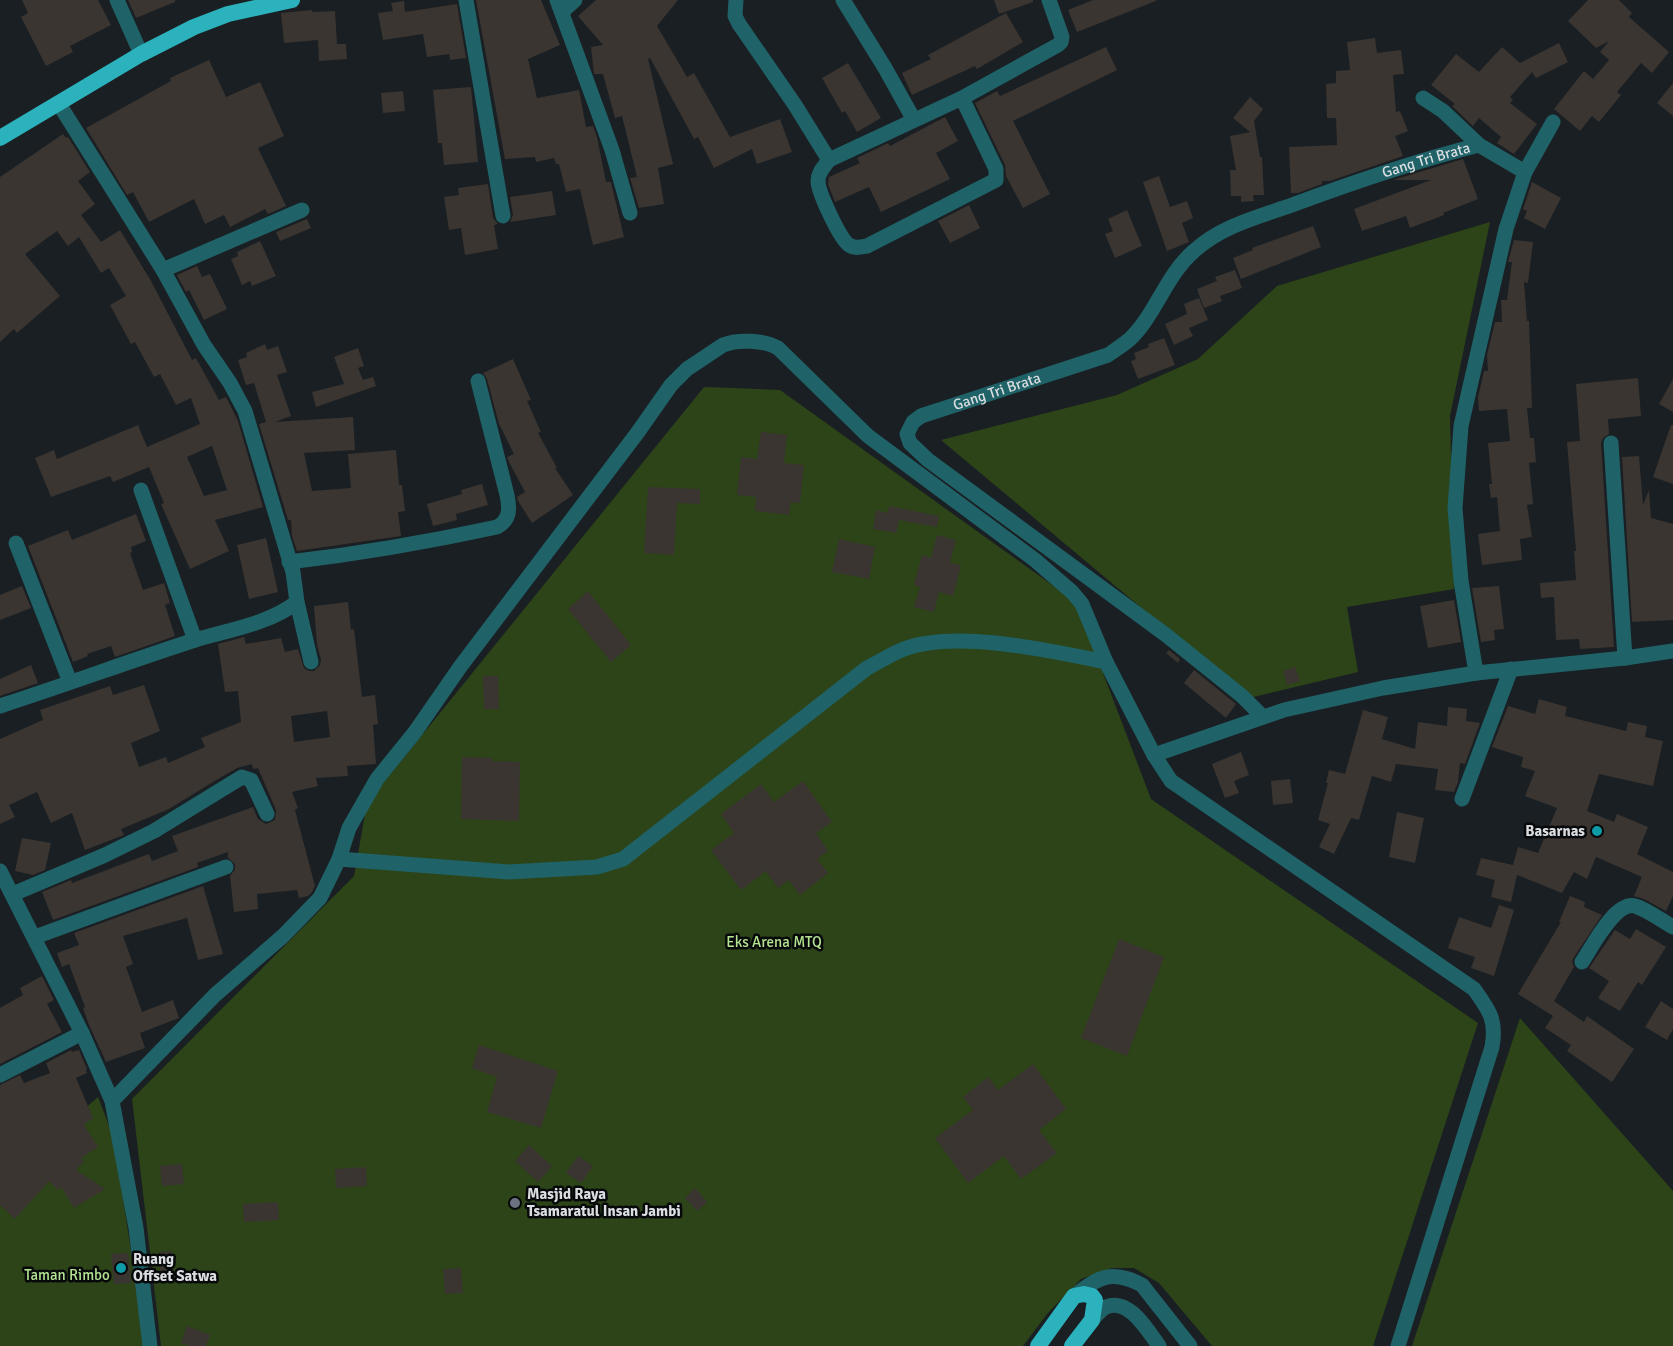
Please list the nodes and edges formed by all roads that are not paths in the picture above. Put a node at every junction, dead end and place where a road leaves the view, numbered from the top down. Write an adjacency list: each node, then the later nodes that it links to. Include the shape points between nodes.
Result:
1 (117, 0): 9 (street)
2 (292, 0): 9 (highway, via 194,27)
3 (466, 0): 21 (street)
4 (575, 0): 8 (street)
5 (736, 0): 17 (street, via 739,24)
6 (843, 0): 13 (street)
7 (1049, 0): 10 (street, via 1061,42)
8 (560, 6): 20 (street, via 612,150)
9 (141, 54): 12 (highway)
10 (962, 98): 13 (street); 17 (street, via 996,169 996,180 867,246 848,245 821,194 820,172)
11 (1424, 98): 16 (street)
12 (58, 104): 15 (highway); 22 (street)
13 (914, 120): 17 (street)
14 (1552, 122): 18 (street)
15 (0, 138)
16 (1479, 145): 18 (street); 38 (street, Gang Tri Brata, via 1342,187 1216,234 1192,252 1131,338 1108,355 921,416 907,434 910,443 928,460 1166,634)
17 (829, 160)
18 (1524, 172): 35 (street, via 1506,229 1461,426 1455,508 1461,581)
19 (302, 210): 22 (street)
20 (630, 213)
21 (503, 216)
22 (163, 270): 27 (street, via 245,411)
23 (478, 381): 27 (street, via 507,495 508,518 504,524 435,541)
24 (1611, 443): 31 (street)
25 (141, 490): 29 (street)
26 (16, 543): 36 (street)
27 (289, 562): 28 (street)
28 (297, 602): 29 (street, via 255,623); 32 (street)
29 (195, 640): 36 (street)
30 (1673, 651): 31 (street)
31 (1625, 658): 34 (street)
32 (311, 662)
33 (1106, 662): 39 (street); 42 (street, via 1019,646 943,640 904,649 867,668 623,860 611,864 509,872); 42 (street, via 1082,604 1058,578 868,436 778,348 762,342 729,342 687,369 671,385 377,779 349,828)
34 (1511, 669): 35 (street); 40 (street)
35 (1476, 673): 38 (street, via 1383,688)
36 (70, 682): 37 (street)
37 (0, 706)
38 (1263, 717): 39 (street)
39 (1154, 755): 59 (street, via 1171,781 1474,989 1491,1016 1495,1031 1492,1047)
40 (1462, 799)
41 (267, 814): 45 (street, via 251,780 242,777 154,831)
42 (339, 859): 51 (street, via 320,898 308,911 215,995)
43 (226, 867): 47 (street)
44 (0, 871): 45 (street)
45 (13, 894): 47 (street)
46 (1673, 927): 48 (street, via 1636,906 1625,906)
47 (35, 938): 49 (street)
48 (1582, 962)
49 (82, 1033): 50 (street); 51 (street)
50 (0, 1075)
51 (112, 1101): 54 (street, via 136,1227)
52 (1074, 1296): 53 (highway, via 1092,1296); 55 (highway); 58 (street, via 1102,1278 1114,1275 1132,1280 1142,1285)
53 (1092, 1320): 56 (highway); 57 (street, via 1106,1307 1121,1306 1141,1322)
54 (150, 1346)
55 (1038, 1346)
56 (1072, 1346)
57 (1159, 1346)
58 (1190, 1346)
59 (1398, 1346)

